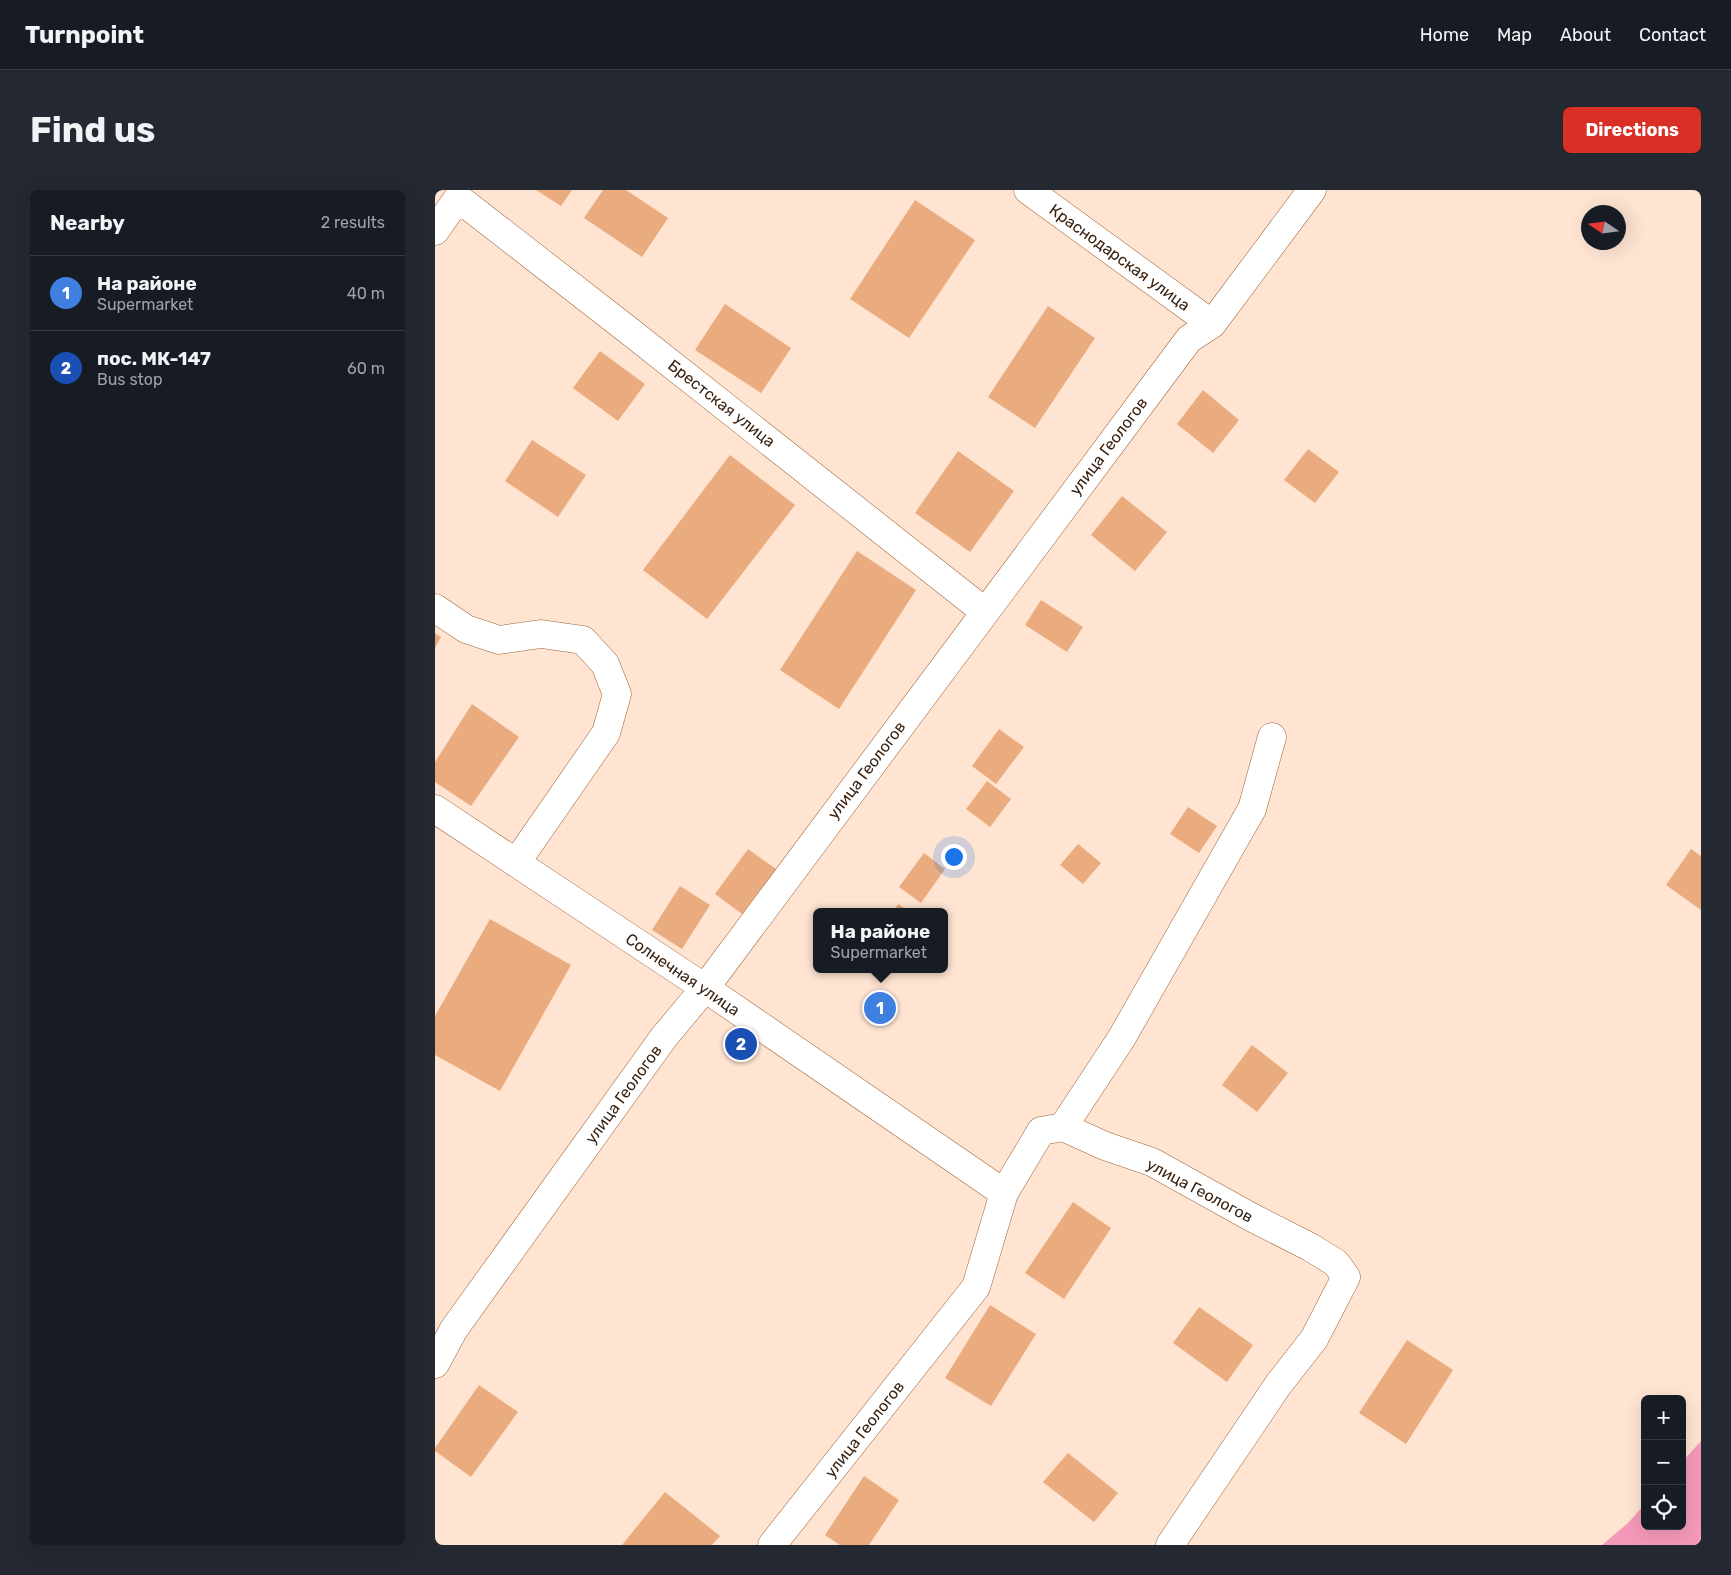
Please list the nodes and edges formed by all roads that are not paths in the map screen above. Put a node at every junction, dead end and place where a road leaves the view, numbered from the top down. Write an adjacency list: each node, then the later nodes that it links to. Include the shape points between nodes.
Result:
1 (1028, 190): 5 (street, Краснодарская улица)
2 (1312, 190): 5 (street, улица Геологов)
3 (452, 194): 4 (street); 7 (street, Брестская улица)
4 (435, 231)
5 (1212, 324): 7 (street, улица Геологов, via 1189,339)
6 (435, 608): 10 (street, via 466,629 499,640 541,634 583,640 605,664 617,694 606,733)
7 (984, 611): 11 (street, улица Геологов)
8 (1271, 737): 12 (street, via 1252,809 1121,1039)
9 (435, 810): 10 (street, Солнечная улица)
10 (516, 863): 11 (street, Солнечная улица)
11 (705, 988): 13 (street, Солнечная улица); 14 (street, улица Геологов)
12 (1063, 1127): 13 (street, улица Геологов, via 1041,1131); 17 (street, улица Геологов, via 1152,1162 1310,1246 1336,1263 1346,1277 1314,1339 1278,1385)
13 (1004, 1193): 16 (street, улица Геологов, via 976,1287)
14 (444, 1323): 15 (street, улица Геологов)
15 (435, 1364)
16 (772, 1545)
17 (1169, 1545)

